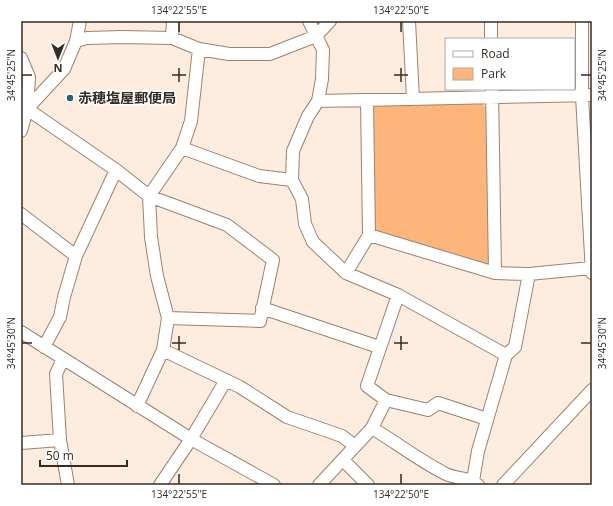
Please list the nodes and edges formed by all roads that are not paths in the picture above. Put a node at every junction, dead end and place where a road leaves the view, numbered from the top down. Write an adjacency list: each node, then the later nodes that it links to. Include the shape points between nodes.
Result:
1 (80, 21): 11 (street)
2 (173, 21): 9 (street)
3 (308, 21): 8 (street)
4 (330, 21): 8 (street)
5 (409, 21): 16 (street)
6 (491, 21): 10 (street)
7 (582, 21): 15 (street)
8 (316, 36): 12 (street, via 270,54 229,54); 18 (street, via 323,50)
9 (172, 38): 11 (street, via 86,38); 12 (street)
10 (491, 38)
11 (76, 41): 19 (street, via 64,69)
12 (199, 49): 21 (street, via 191,121)
13 (21, 58): 19 (street, via 30,77)
14 (492, 93): 15 (street); 16 (street); 30 (street)
15 (587, 96): 28 (street)
16 (413, 99): 17 (street)
17 (367, 100): 18 (street); 26 (street)
18 (318, 101): 23 (street, via 308,116 293,151)
19 (27, 109): 20 (street); 22 (street)
20 (21, 131)
21 (182, 148): 23 (street, via 259,176); 24 (street)
22 (116, 170): 24 (street); 27 (street)
23 (292, 180): 29 (street, via 302,199 305,224 313,242)
24 (149, 196): 33 (street, via 227,225 273,260); 34 (street, via 151,237 157,276)
25 (21, 214): 27 (street)
26 (369, 235): 29 (street); 30 (street)
27 (76, 256): 36 (street, via 60,317)
28 (591, 270): 31 (street)
29 (346, 272): 32 (street)
30 (495, 274): 31 (street)
31 (529, 274): 39 (street, via 515,347)
32 (398, 295): 37 (street); 39 (street)
33 (262, 308): 34 (street, via 260,321); 37 (street)
34 (168, 318): 38 (street)
35 (21, 332): 36 (street)
36 (44, 347): 40 (street)
37 (379, 347): 43 (street, via 366,386)
38 (163, 350): 41 (street); 44 (street)
39 (506, 355): 45 (street)
40 (63, 359): 44 (street); 48 (street, via 56,374)
41 (226, 380): 47 (street); 50 (street, via 287,417 342,436)
42 (592, 390): 58 (street)
43 (386, 400): 45 (street, via 428,410 438,403); 46 (street)
44 (137, 406): 47 (street)
45 (487, 419): 52 (street, via 478,451)
46 (372, 428): 50 (street); 52 (street, via 425,463 449,475)
47 (191, 439): 54 (street); 55 (street)
48 (60, 440): 49 (street); 53 (street)
49 (21, 443)
50 (355, 446): 51 (street)
51 (343, 460): 56 (street); 57 (street)
52 (476, 483)
53 (68, 485)
54 (160, 485)
55 (274, 485)
56 (319, 485)
57 (368, 485)
58 (503, 485)

